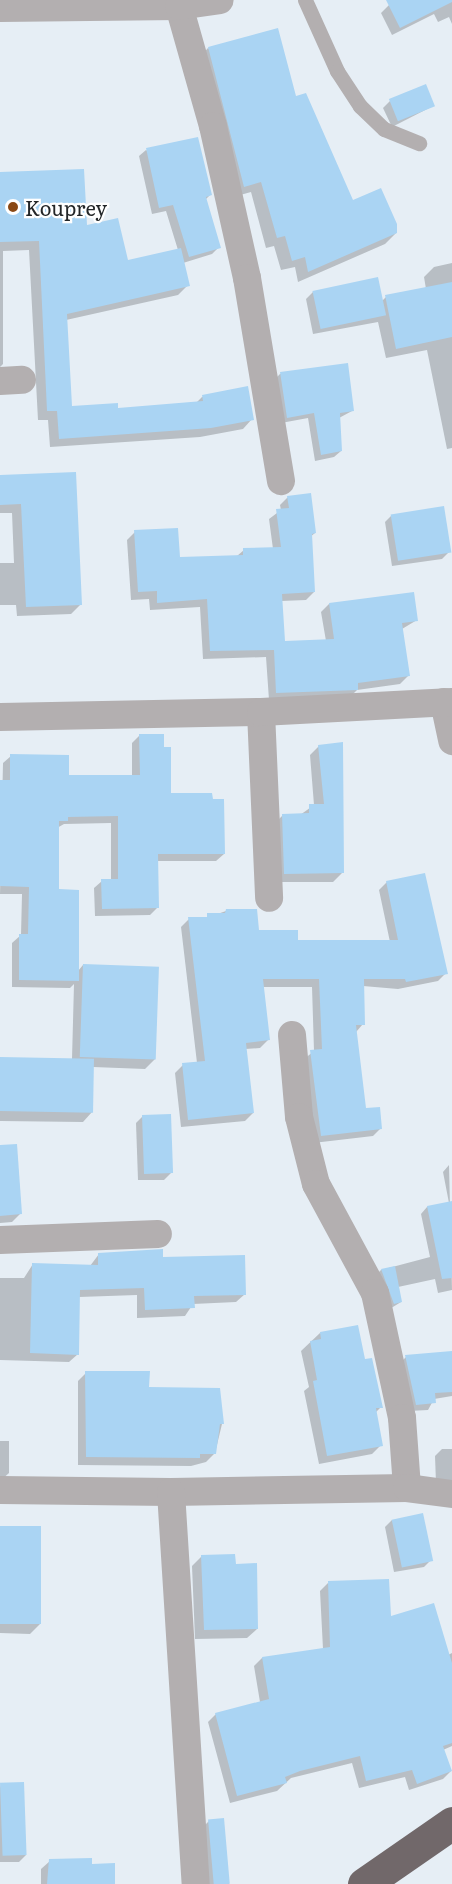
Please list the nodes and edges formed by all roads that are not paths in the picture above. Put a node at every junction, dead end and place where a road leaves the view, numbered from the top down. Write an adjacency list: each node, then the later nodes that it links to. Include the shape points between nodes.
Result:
1 (220, 0): 3 (street)
2 (305, 0): 5 (lane, via 337,70 360,106 384,129)
3 (179, 6): 4 (street); 6 (street, via 213,126 247,278)
4 (0, 8)
5 (419, 143)
6 (281, 481)
7 (448, 702): 8 (street); 10 (street)
8 (261, 712): 9 (street); 11 (street)
9 (0, 717)
10 (452, 741)
11 (269, 898)
12 (292, 1035): 15 (street, via 299,1117 316,1184 375,1293 402,1418)
13 (158, 1234): 14 (street)
14 (0, 1240)
15 (408, 1488): 17 (street); 18 (street)
16 (0, 1490): 17 (street)
17 (171, 1492): 20 (street)
18 (452, 1494)
19 (452, 1823): 21 (highway)
20 (196, 1884)
21 (364, 1884)

